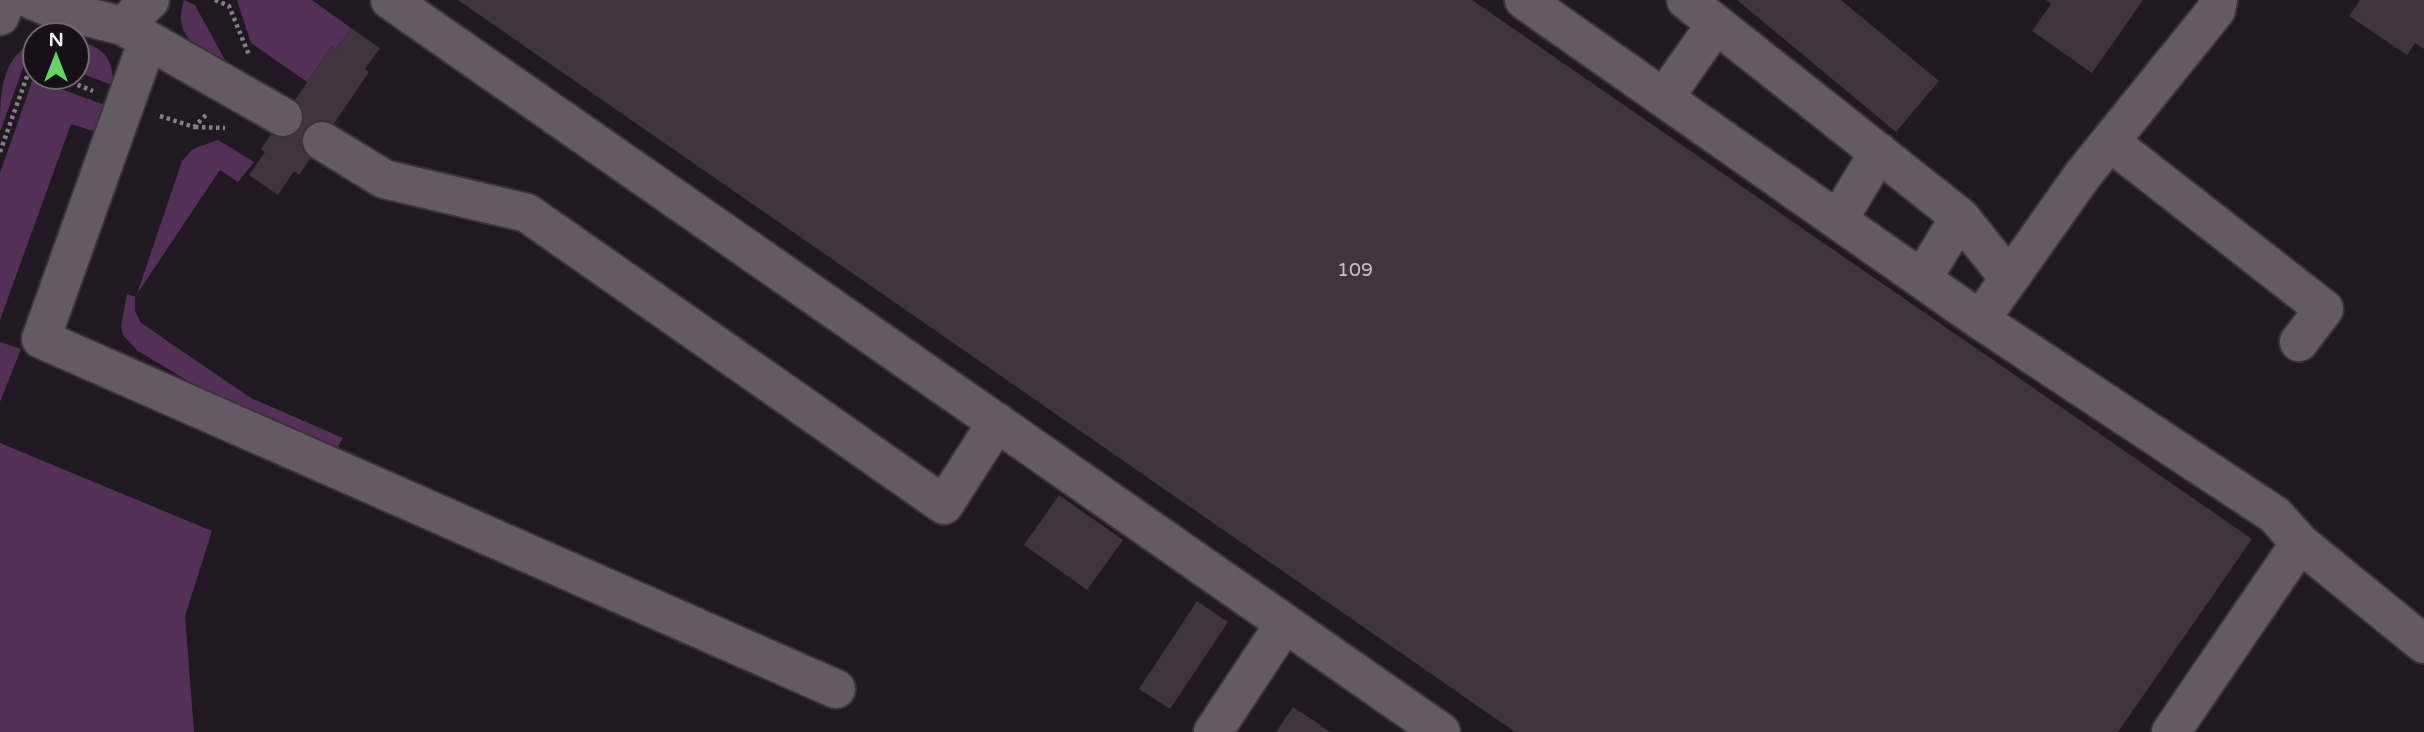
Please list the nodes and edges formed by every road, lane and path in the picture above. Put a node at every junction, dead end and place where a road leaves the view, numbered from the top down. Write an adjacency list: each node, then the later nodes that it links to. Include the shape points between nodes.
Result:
1 (6, 0): 8 (street)
2 (32, 0): 10 (street)
3 (150, 0): 10 (street)
4 (390, 0): 24 (street)
5 (1524, 0): 12 (street)
6 (1686, 0): 9 (street)
7 (2226, 3): 15 (street)
8 (0, 16)
9 (1716, 24): 12 (street); 17 (street)
10 (135, 33): 13 (street); 28 (street, via 41,339)
11 (24, 91): 16 (path)
12 (1664, 98): 19 (street)
13 (283, 117)
14 (322, 141): 24 (street, via 384,179 527,213 944,505)
15 (2110, 142): 20 (street); 23 (street, via 2324,309)
16 (0, 152)
17 (1880, 152): 18 (street); 19 (street)
18 (1959, 217): 20 (street); 21 (street)
19 (1838, 220): 21 (street)
20 (2009, 278): 22 (street)
21 (1922, 279): 22 (street)
22 (1980, 320): 25 (street, via 2275,515)
23 (2299, 342)
24 (997, 422): 26 (street)
25 (2300, 543): 27 (street); 31 (street)
26 (1285, 623): 29 (street); 30 (street)
27 (2424, 644)
28 (836, 689)
29 (1213, 732)
30 (1441, 732)
31 (2171, 732)

